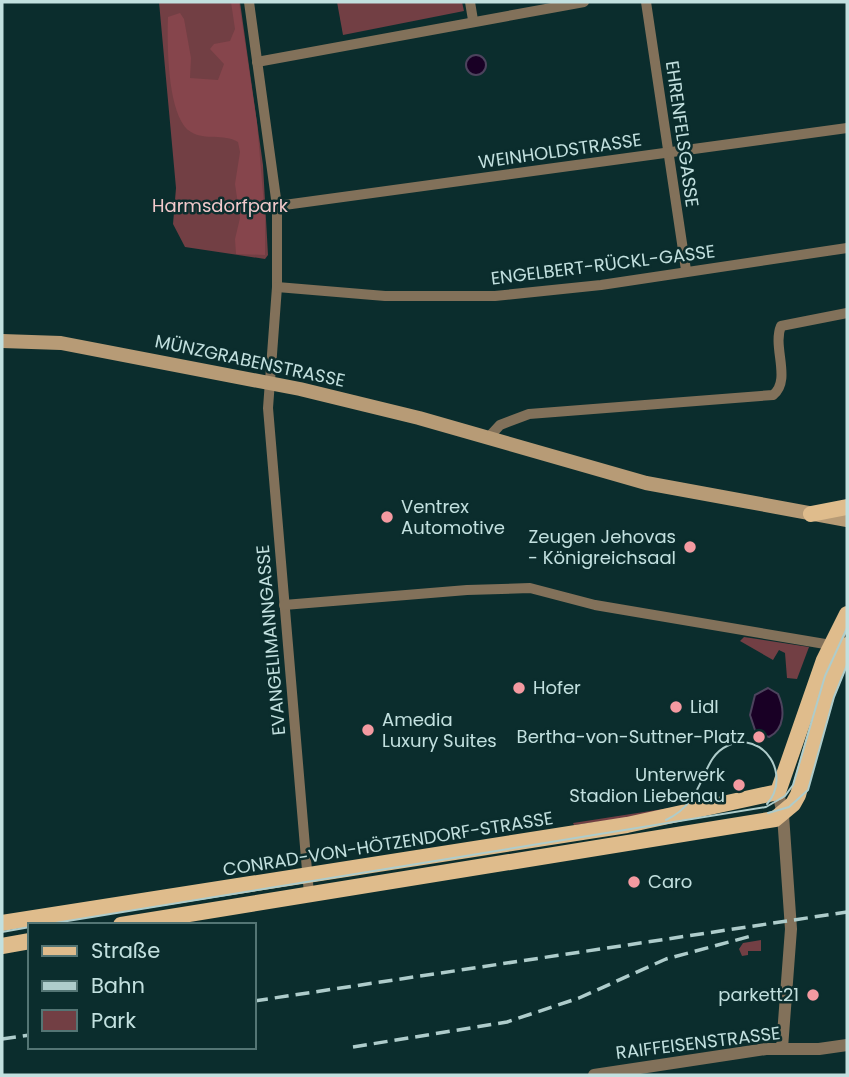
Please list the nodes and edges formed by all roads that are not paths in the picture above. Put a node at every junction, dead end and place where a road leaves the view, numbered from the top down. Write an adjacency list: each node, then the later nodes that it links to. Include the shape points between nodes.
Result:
1 (249, 2): 6 (street, EVANGELIMANNGASSE)
2 (470, 2): 5 (street)
3 (584, 2): 5 (street)
4 (646, 2): 8 (street, EHRENFELSGASSE)
5 (472, 20): 6 (street)
6 (257, 62): 9 (street, EVANGELIMANNGASSE)
7 (847, 128): 8 (street, WEINHOLDSTRASSE)
8 (668, 152): 9 (street, WEINHOLDSTRASSE); 11 (street, EHRENFELSGASSE)
9 (277, 206): 12 (street, EVANGELIMANNGASSE)
10 (847, 248): 11 (street, ENGELBERT-RÜCKL-GASSE)
11 (685, 270): 12 (street, ENGELBERT-RÜCKL-GASSE, via 495,296 385,296)
12 (277, 288): 15 (street, EVANGELIMANNGASSE)
13 (847, 313): 16 (street, via 781,326 781,382 773,395 529,414 499,425)
14 (2, 341): 15 (main road, MÜNZGRABENSTRASSE, via 61,343)
15 (268, 383): 16 (main road, MÜNZGRABENSTRASSE); 20 (street, EVANGELIMANNGASSE)
16 (488, 438): 18 (main road, MÜNZGRABENSTRASSE, via 646,483)
17 (847, 508): 18 (main road)
18 (811, 513): 19 (main road, MÜNZGRABENSTRASSE)
19 (847, 520)
20 (284, 605): 22 (street, via 533,588 595,605); 25 (street, EVANGELIMANNGASSE)
21 (847, 614): 22 (main road)
22 (839, 645): 23 (main road); 24 (main road, via 798,795)
23 (778, 792): 24 (street); 25 (main road, CONRAD-VON-HÖTZENDORF-STRASSE, via 627,825)
24 (783, 815): 26 (main road, CONRAD-VON-HÖTZENDORF-STRASSE); 32 (street, via 790,929)
25 (307, 877): 26 (street, EVANGELIMANNGASSE); 27 (main road, CONRAD-VON-HÖTZENDORF-STRASSE)
26 (309, 894): 28 (main road, CONRAD-VON-HÖTZENDORF-STRASSE)
27 (2, 923)
28 (133, 923)
29 (28, 941): 30 (main road)
30 (2, 946)
31 (847, 1045): 32 (street, RAIFFEISENSTRASSE)
32 (782, 1048): 33 (street, RAIFFEISENSTRASSE)
33 (594, 1075)

